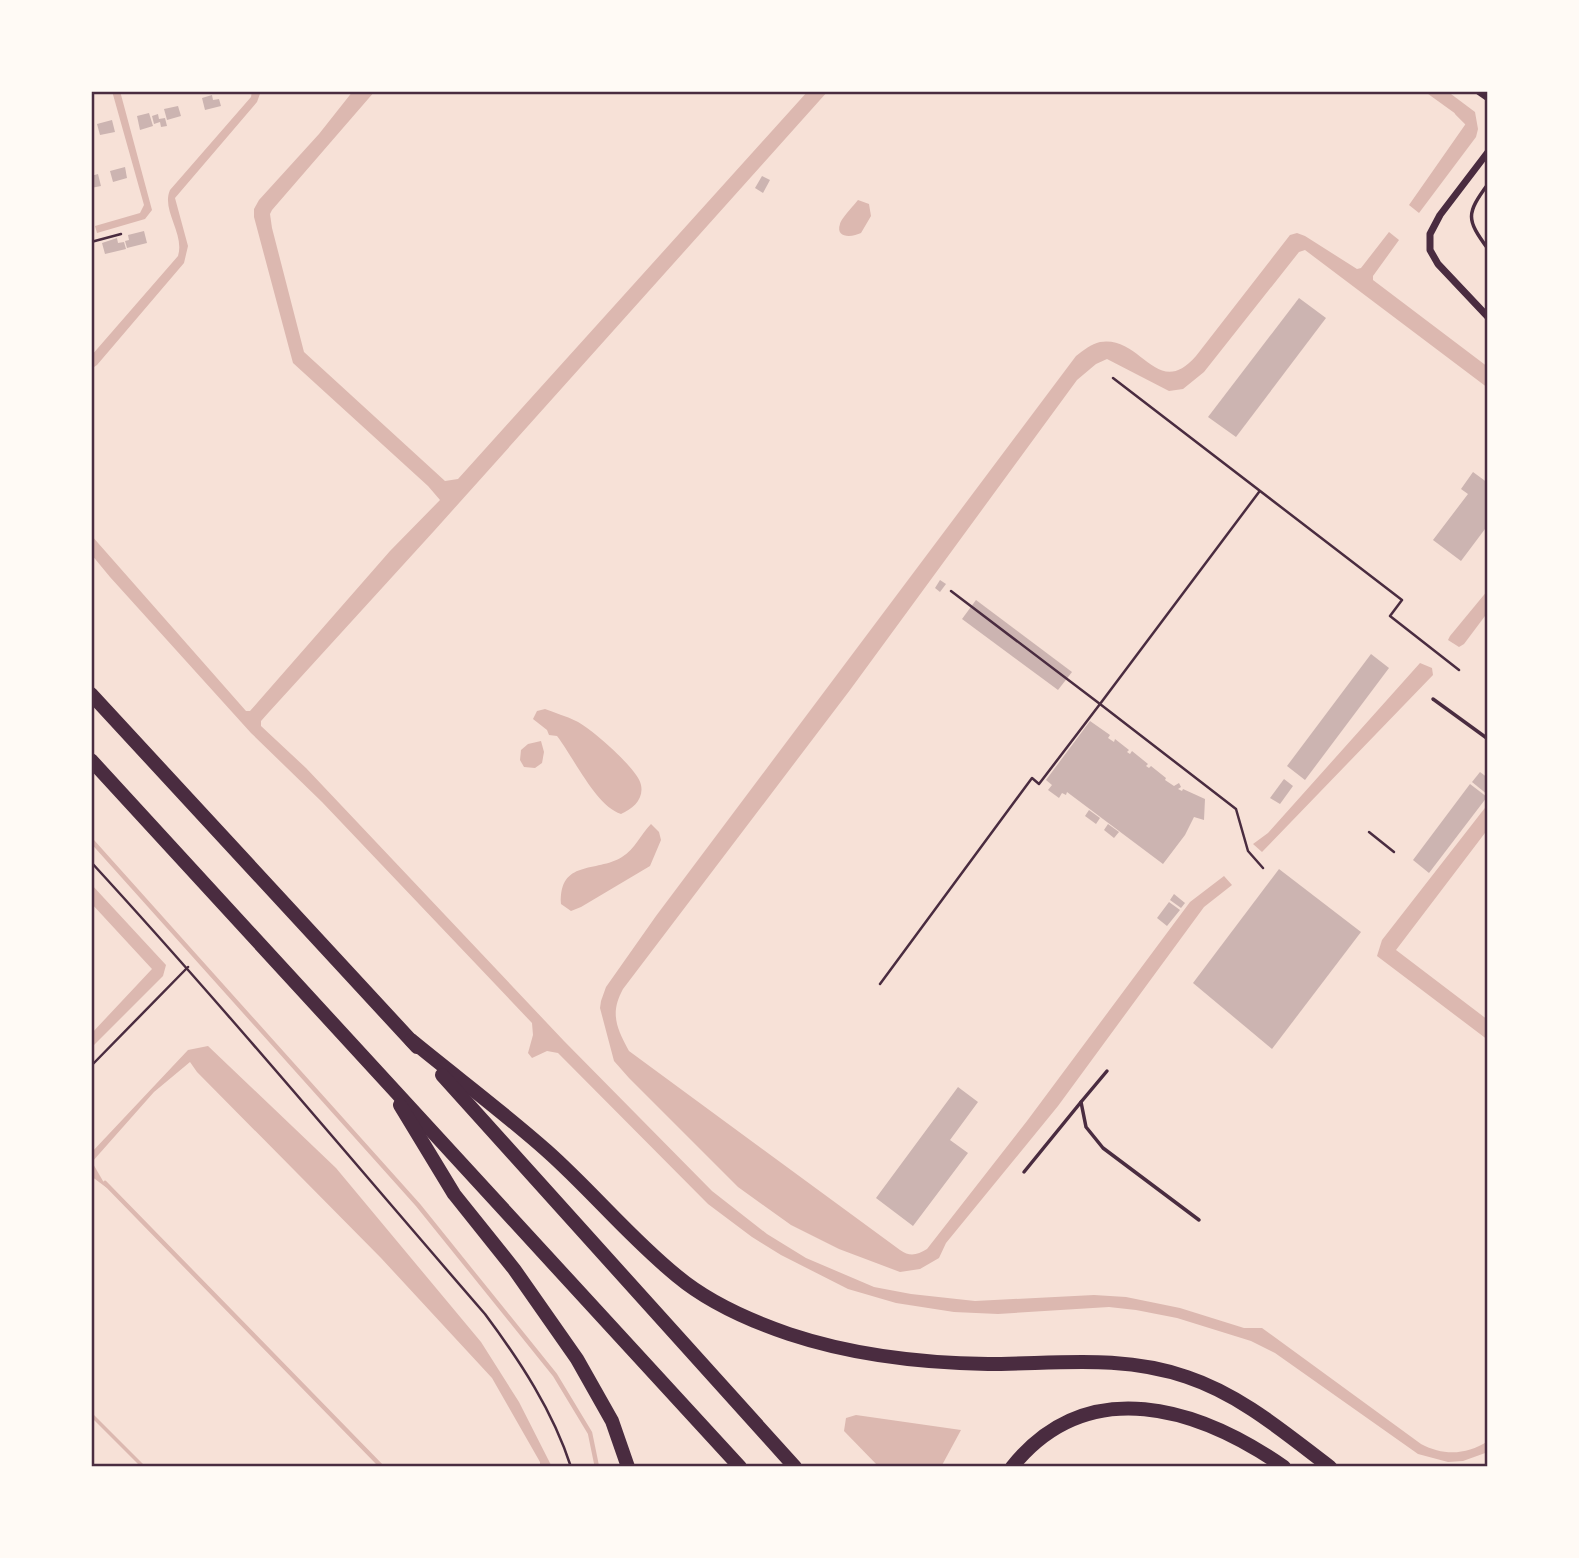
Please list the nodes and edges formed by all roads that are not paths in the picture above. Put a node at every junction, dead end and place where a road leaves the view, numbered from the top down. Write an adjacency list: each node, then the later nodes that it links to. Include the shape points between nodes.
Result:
1 (1478, 91): 2 (street)
2 (1488, 98)
3 (1488, 152): 6 (street, via 1440,215 1430,234 1430,250)
4 (1488, 184): 5 (lane, via 1474,204 1471,219)
5 (1488, 249)
6 (1488, 317)
7 (91, 694): 11 (highway)
8 (1433, 698): 9 (lane)
9 (1488, 739)
10 (91, 760): 13 (highway)
11 (411, 1040): 19 (highway); 22 (highway, via 547,1151 677,1276 745,1316 789,1334 890,1357 988,1364 1091,1361 1164,1370 1202,1382 1253,1409)
12 (1107, 1071): 14 (lane)
13 (383, 1077): 17 (highway, via 454,1194 577,1359 612,1421); 18 (highway)
14 (1081, 1102): 15 (lane); 16 (lane, via 1086,1127 1103,1148)
15 (1024, 1172)
16 (1199, 1220)
17 (628, 1467)
18 (740, 1467)
19 (794, 1467)
20 (1012, 1467): 21 (highway, via 1052,1430 1092,1413 1124,1408 1195,1419 1253,1446)
21 (1284, 1467)
22 (1330, 1467)

